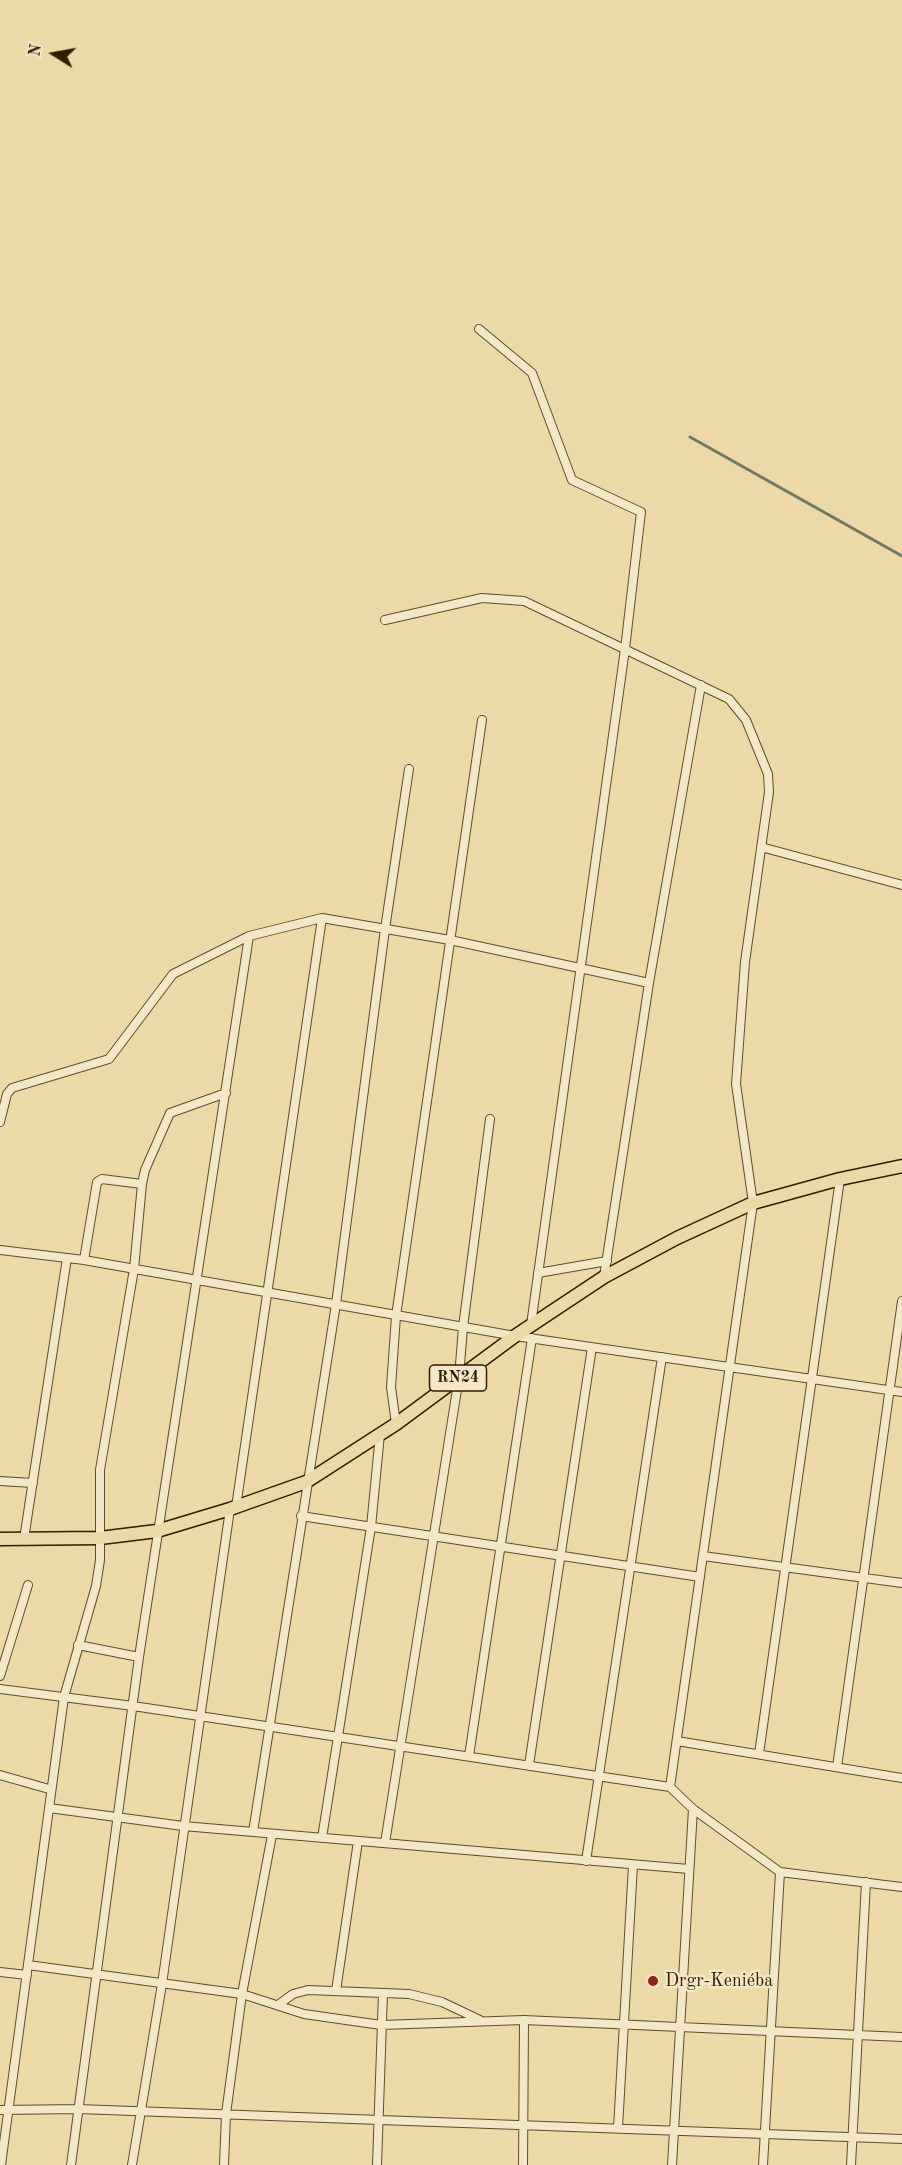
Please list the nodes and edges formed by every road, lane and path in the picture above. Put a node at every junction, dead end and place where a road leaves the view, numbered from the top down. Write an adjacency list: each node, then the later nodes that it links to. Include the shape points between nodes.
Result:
1 (479, 329): 3 (street, via 532,373 572,480 641,512)
2 (385, 620): 3 (street, via 482,598 524,601)
3 (625, 649): 4 (street); 13 (street)
4 (701, 685): 7 (street, via 729,699 746,720 768,774); 14 (street)
5 (482, 720): 12 (street)
6 (409, 769): 10 (street)
7 (761, 847): 8 (street); 21 (street, via 745,962 736,1084)
8 (902, 885)
9 (322, 918): 10 (street); 11 (street); 30 (street)
10 (385, 929): 12 (street); 32 (street)
11 (249, 936): 15 (street); 17 (street, via 173,974 109,1059 12,1088)
12 (450, 940): 13 (street); 33 (street)
13 (580, 970): 14 (street); 27 (street)
14 (649, 983): 25 (street)
15 (226, 1093): 20 (street, via 170,1113); 29 (street)
16 (490, 1119): 34 (street)
17 (0, 1122)
18 (902, 1166): 19 (main road, RN24)
19 (840, 1179): 21 (main road, RN24); 41 (street)
20 (142, 1184): 24 (street, via 102,1179 97,1182); 26 (street)
21 (753, 1203): 28 (main road, RN24); 39 (street)
22 (0, 1250): 23 (street)
23 (67, 1258): 24 (street); 48 (street)
24 (84, 1260): 26 (street)
25 (606, 1260): 27 (street); 28 (street)
26 (134, 1269): 29 (street); 54 (street, via 100,1470)
27 (538, 1273): 35 (street)
28 (604, 1276): 35 (main road, RN24)
29 (198, 1280): 30 (street); 52 (street)
30 (267, 1291): 32 (street); 49 (street)
31 (902, 1301): 42 (street)
32 (336, 1304): 33 (street); 47 (street)
33 (396, 1316): 34 (street); 44 (street, via 391,1387)
34 (462, 1327): 36 (street); 40 (street)
35 (531, 1331): 36 (main road, RN24); 37 (street); 57 (street)
36 (515, 1336): 40 (main road, RN24)
37 (592, 1347): 38 (street); 58 (street)
38 (662, 1357): 39 (street); 60 (street)
39 (730, 1367): 41 (street); 59 (street)
40 (459, 1377): 44 (main road, RN24); 53 (street)
41 (812, 1379): 42 (street); 61 (street)
42 (890, 1390): 43 (street); 63 (street)
43 (902, 1392)
44 (396, 1424): 45 (main road, RN24)
45 (380, 1434): 47 (main road, RN24); 51 (street)
46 (0, 1481): 48 (street)
47 (306, 1482): 49 (main road, RN24); 50 (street)
48 (33, 1483): 56 (street)
49 (233, 1508): 52 (main road, RN24); 72 (street)
50 (301, 1516): 51 (street); 73 (street)
51 (371, 1527): 53 (street); 74 (street)
52 (158, 1531): 54 (main road, RN24); 67 (street)
53 (434, 1536): 57 (street); 76 (street)
54 (100, 1538): 56 (main road, RN24); 66 (street, via 96,1586)
55 (0, 1539): 56 (main road, RN24)
56 (24, 1539)
57 (500, 1547): 58 (street); 78 (street)
58 (560, 1556): 60 (street); 79 (street)
59 (703, 1556): 61 (street); 62 (street)
60 (630, 1566): 62 (street); 82 (street)
61 (786, 1567): 63 (street); 77 (street)
62 (700, 1577): 75 (street)
63 (863, 1578): 64 (street); 80 (street)
64 (902, 1583)
65 (28, 1585): 68 (street)
66 (78, 1645): 67 (street); 70 (street)
67 (139, 1657): 71 (street)
68 (0, 1676)
69 (0, 1689): 70 (street)
70 (64, 1697): 71 (street); 85 (street)
71 (133, 1706): 72 (street); 88 (street)
72 (199, 1716): 73 (street); 89 (street)
73 (269, 1726): 74 (street); 90 (street)
74 (338, 1736): 76 (street); 92 (street)
75 (676, 1741): 77 (street); 84 (street)
76 (400, 1746): 78 (street); 94 (street)
77 (759, 1754): 80 (street)
78 (468, 1756): 79 (street)
79 (529, 1765): 82 (street)
80 (837, 1767): 83 (street)
81 (0, 1775): 85 (street)
82 (598, 1776): 84 (street); 95 (street)
83 (902, 1778)
84 (670, 1787): 87 (street)
85 (50, 1789): 86 (street)
86 (49, 1808): 88 (street); 101 (street)
87 (693, 1809): 97 (street); 98 (street)
88 (117, 1818): 89 (street); 103 (street)
89 (183, 1826): 90 (street); 105 (street)
90 (253, 1832): 91 (street)
91 (272, 1834): 92 (street); 108 (street)
92 (322, 1838): 93 (street)
93 (358, 1841): 94 (street); 106 (street)
94 (384, 1843): 95 (street)
95 (586, 1861): 96 (street)
96 (633, 1865): 97 (street); 113 (street)
97 (689, 1869): 114 (street)
98 (780, 1872): 99 (street); 115 (street)
99 (866, 1882): 100 (street); 116 (street)
100 (902, 1887)
101 (28, 1965): 103 (street); 104 (street)
102 (0, 1972): 104 (street)
103 (96, 1975): 105 (street); 118 (street)
104 (27, 1976): 120 (street)
105 (162, 1984): 108 (street); 121 (street)
106 (336, 1991): 107 (street); 109 (street, via 300,1992)
107 (383, 1993): 111 (street, via 442,2002); 112 (street)
108 (242, 1994): 109 (street); 122 (street)
109 (278, 2005): 112 (street, via 304,2014)
110 (524, 2020): 111 (street); 113 (street); 124 (street)
111 (482, 2021): 112 (street)
112 (381, 2025): 123 (street)
113 (624, 2025): 114 (street); 125 (street)
114 (680, 2027): 115 (street); 126 (street)
115 (771, 2031): 116 (street); 127 (street)
116 (858, 2035): 117 (street); 128 (street)
117 (902, 2037)
118 (78, 2109): 120 (street); 121 (street); 131 (street)
119 (0, 2110): 120 (street)
120 (9, 2110): 130 (street)
121 (141, 2111): 122 (street); 132 (street)
122 (226, 2114): 123 (street); 133 (street)
123 (378, 2120): 124 (street); 134 (street)
124 (523, 2125): 125 (street); 135 (street)
125 (618, 2128): 126 (street)
126 (674, 2130): 127 (street); 136 (street)
127 (764, 2134): 128 (street); 137 (street)
128 (853, 2137): 129 (street); 138 (street)
129 (902, 2139)
130 (1, 2165)
131 (71, 2165)
132 (132, 2165)
133 (224, 2165)
134 (377, 2165)
135 (523, 2165)
136 (672, 2165)
137 (763, 2165)
138 (851, 2165)

